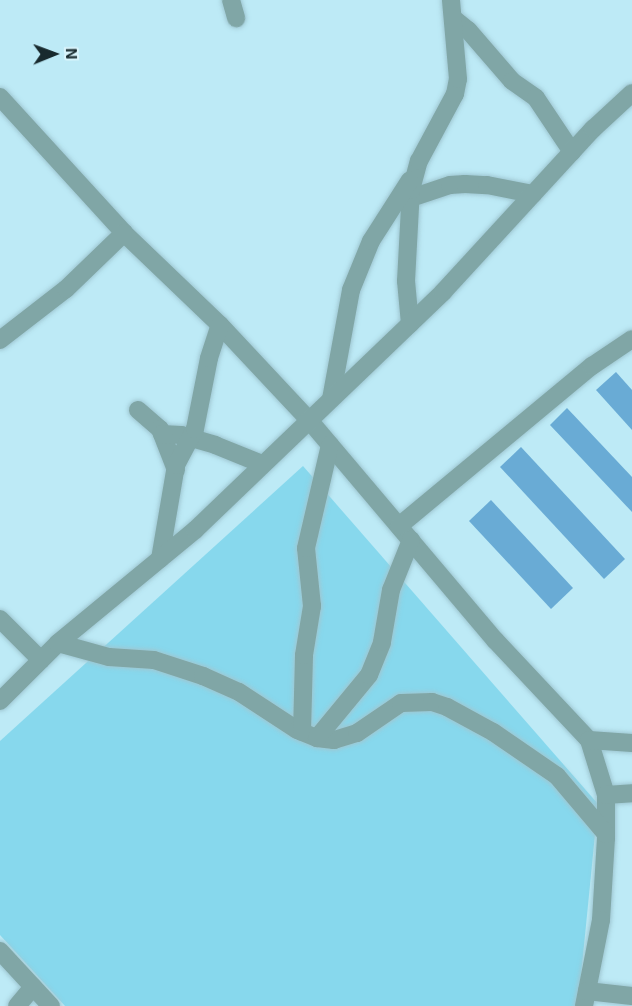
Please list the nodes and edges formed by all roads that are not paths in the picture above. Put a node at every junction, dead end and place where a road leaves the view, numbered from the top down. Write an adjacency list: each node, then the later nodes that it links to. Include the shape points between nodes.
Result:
1 (231, 0): 3 (street)
2 (452, 9): 6 (street, via 512,81 536,98); 7 (street, via 458,79 455,94)
3 (236, 18)
4 (632, 93): 6 (street)
5 (0, 97): 10 (street)
6 (572, 152): 8 (street)
7 (416, 171): 9 (street); 15 (street, via 371,241 351,290)
8 (533, 194): 9 (street, via 465,184); 11 (street)
9 (411, 198): 11 (street, via 406,281)
10 (124, 233): 12 (street); 13 (street, via 66,289)
11 (410, 324): 15 (street)
12 (220, 325): 17 (street); 19 (street)
13 (0, 340)
14 (630, 342): 23 (street, via 592,366)
15 (331, 399): 17 (street)
16 (138, 410): 18 (street)
17 (309, 420): 20 (street); 21 (street)
18 (162, 434): 19 (street); 22 (street)
19 (192, 438): 21 (street); 22 (street)
20 (330, 445): 23 (street); 29 (street, via 306,548 312,606 304,655)
21 (262, 464): 24 (street)
22 (176, 470): 24 (street)
23 (405, 533): 29 (street, via 382,642 369,675); 30 (street, via 495,640)
24 (160, 559): 26 (street)
25 (0, 619): 27 (street)
26 (58, 643): 27 (street); 29 (street, via 109,657 154,660 203,676 239,692)
27 (41, 660): 28 (street)
28 (0, 701)
29 (310, 735): 34 (street, via 334,740 357,733 401,703 432,702 447,707 494,732 557,776)
30 (589, 740): 31 (street); 33 (street)
31 (632, 743)
32 (632, 793): 33 (street)
33 (606, 795): 34 (street)
34 (606, 834): 38 (street, via 601,920)
35 (0, 951): 36 (street)
36 (33, 987): 39 (street); 40 (street)
37 (632, 996): 38 (street)
38 (586, 998)
39 (17, 1006)
40 (51, 1006)

